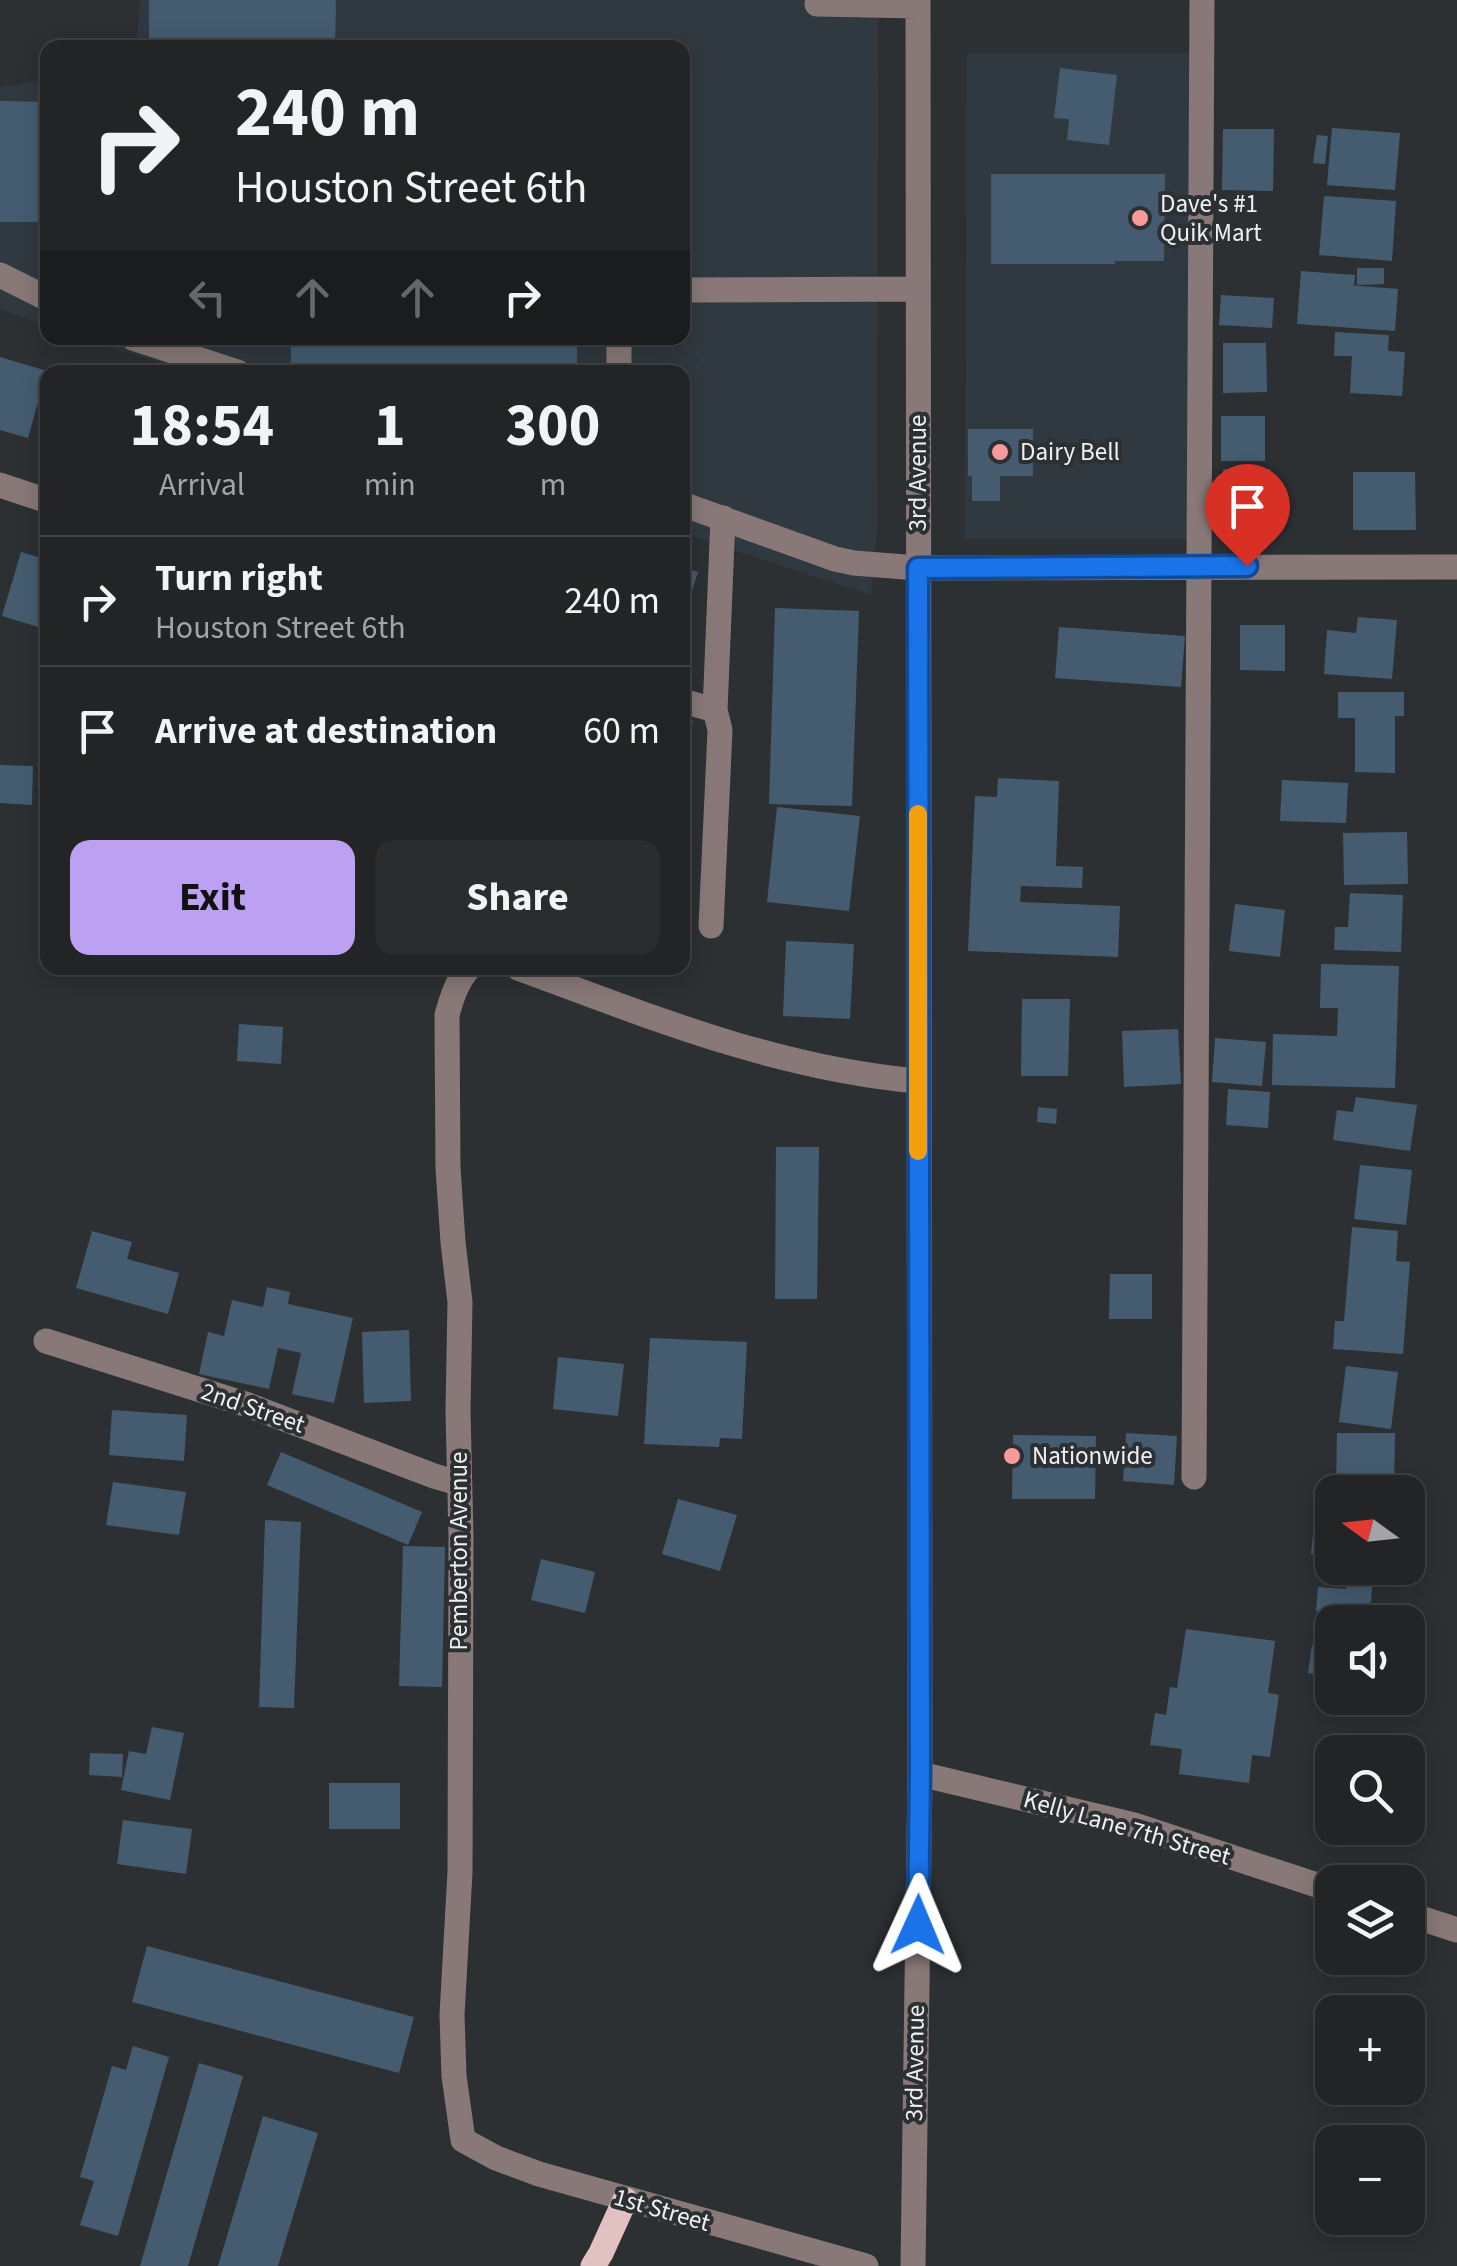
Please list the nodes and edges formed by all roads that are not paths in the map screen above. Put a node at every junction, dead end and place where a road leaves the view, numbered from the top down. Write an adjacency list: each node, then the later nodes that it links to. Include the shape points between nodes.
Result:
1 (1202, 0): 16 (street)
2 (918, 3): 3 (street); 5 (street, 3rd Avenue)
3 (817, 4)
4 (0, 275): 7 (street)
5 (917, 289): 6 (street); 15 (street, 3rd Avenue)
6 (690, 290)
7 (40, 295)
8 (154, 345): 9 (street)
9 (216, 365)
10 (0, 485): 11 (street)
11 (40, 499)
12 (690, 507): 13 (street)
13 (723, 518): 15 (street, via 835,559); 18 (street)
14 (1457, 567): 16 (street)
15 (918, 568): 16 (street); 22 (street, 3rd Avenue)
16 (1199, 568): 24 (street)
17 (690, 703): 18 (street)
18 (715, 710): 19 (street, via 720,730)
19 (710, 926)
20 (464, 975): 25 (street, Pemberton Avenue, via 448,1014 448,1168 460,1302)
21 (537, 975): 22 (street, via 745,1048 843,1072)
22 (918, 1081): 26 (street, 3rd Avenue)
23 (46, 1341): 25 (street, 2nd Street, via 248,1405)
24 (1194, 1477)
25 (458, 1483): 30 (street, Pemberton Avenue, via 460,1872 452,2015)
26 (920, 1774): 27 (street, Kelly Lane 7th Street, via 1134,1826); 34 (street, 3rd Avenue)
27 (1315, 1885)
28 (1425, 1920): 29 (street)
29 (1457, 1930)
30 (463, 2140): 31 (street, 1st Street, via 539,2174)
31 (625, 2200): 32 (main road); 33 (street, 1st Street)
32 (592, 2266)
33 (866, 2266)
34 (913, 2266)

